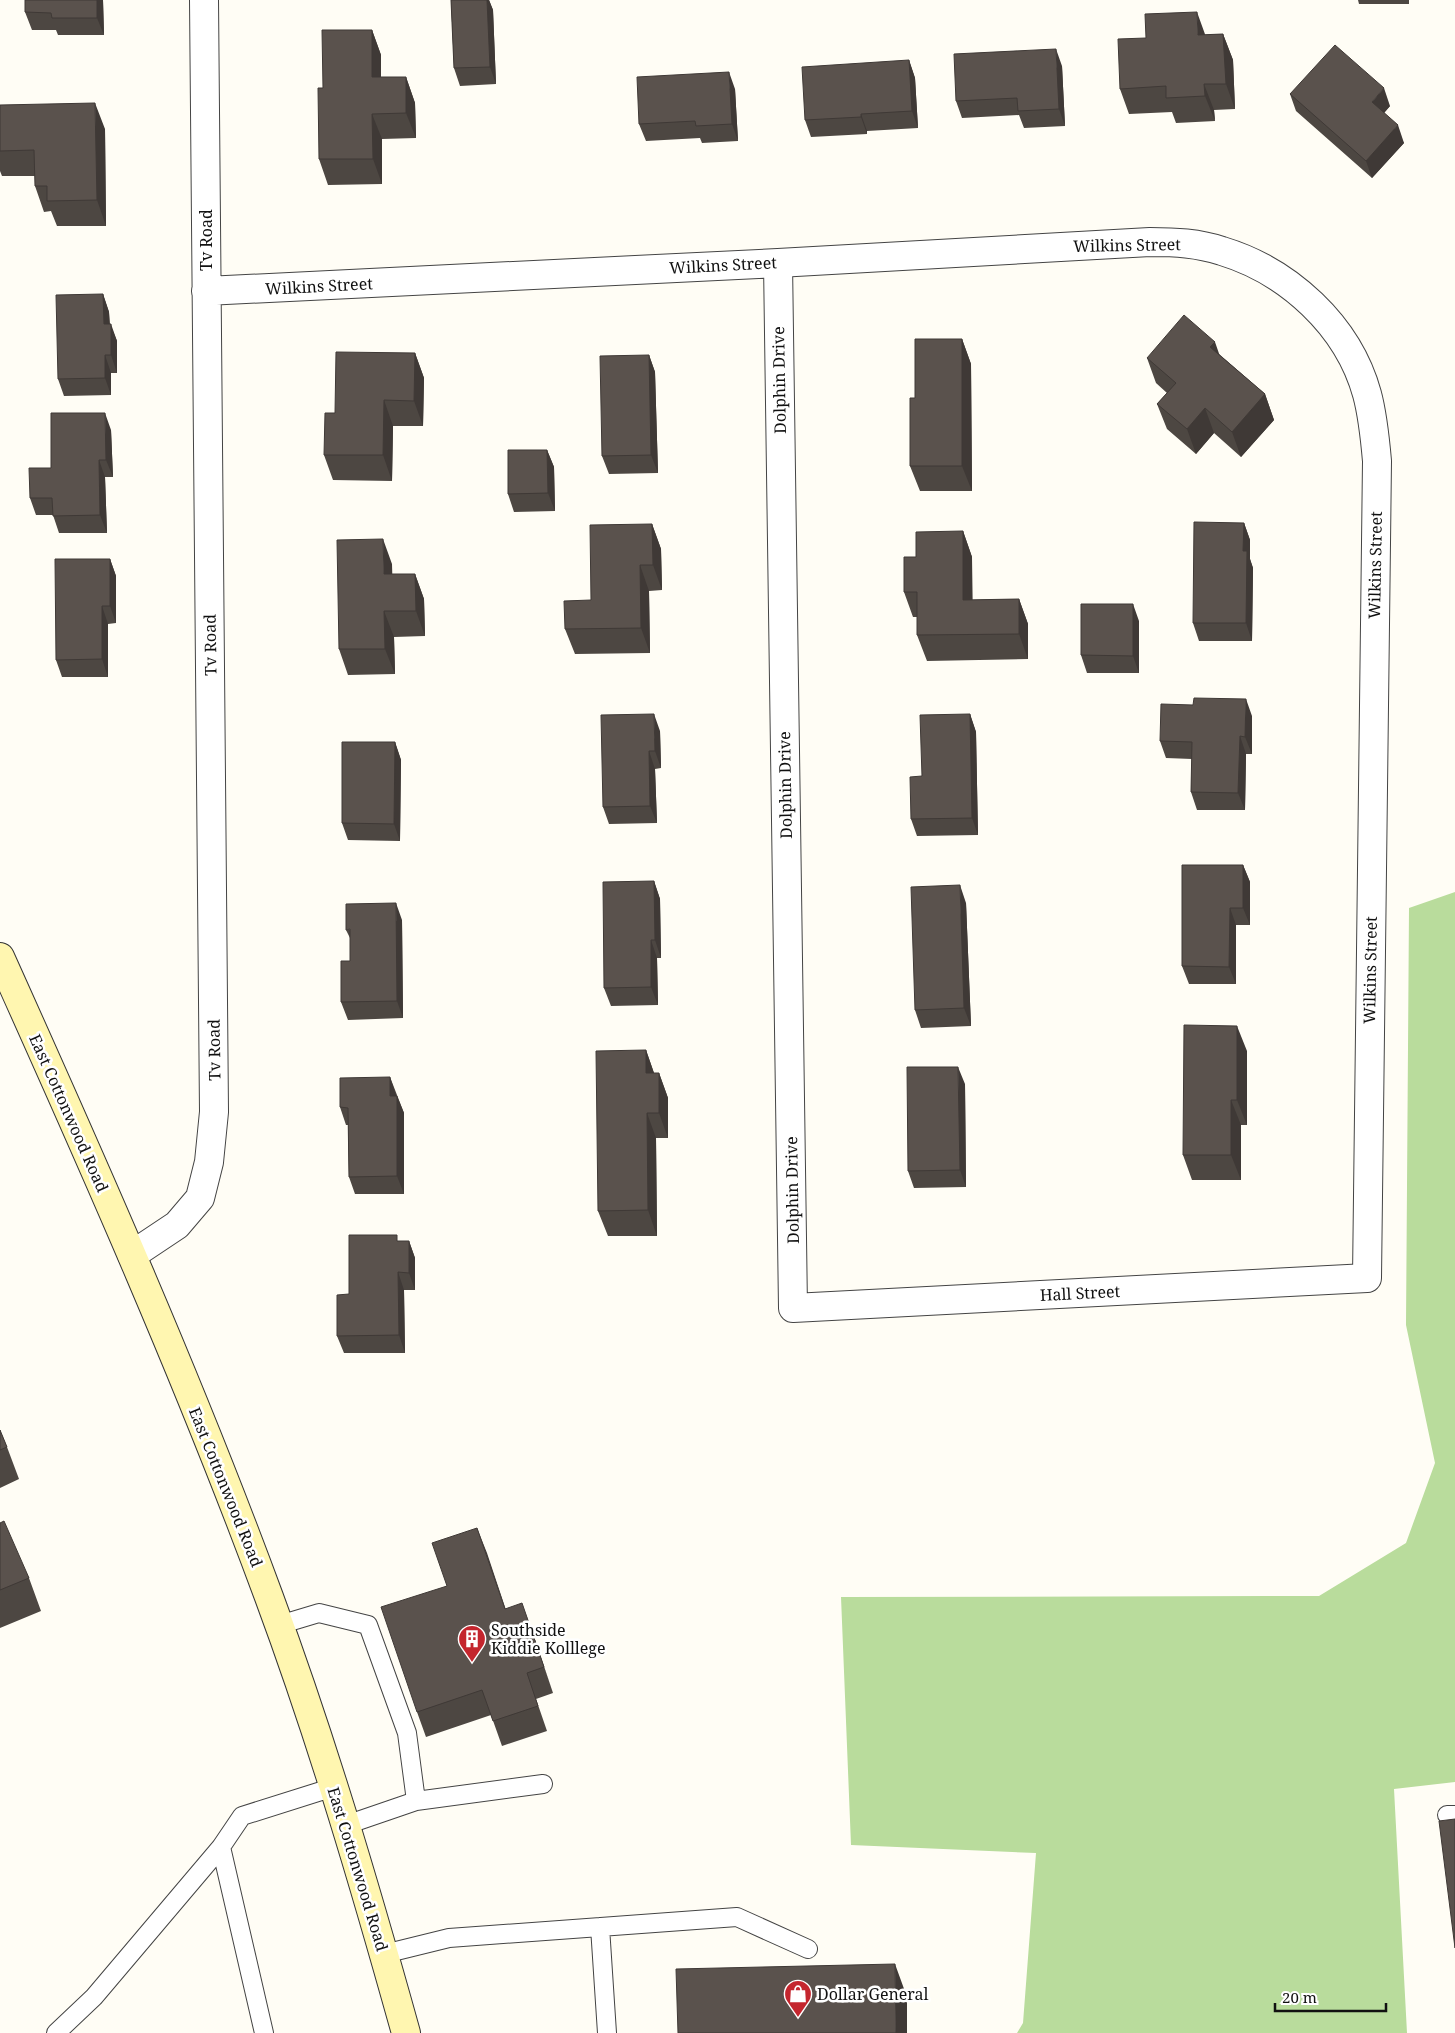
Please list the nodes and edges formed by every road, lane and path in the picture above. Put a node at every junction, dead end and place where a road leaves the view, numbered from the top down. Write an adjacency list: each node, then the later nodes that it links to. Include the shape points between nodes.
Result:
1 (204, 0): 3 (street, Tv Road)
2 (778, 262): 3 (street, Wilkins Street); 6 (street, Wilkins Street, via 1150,242 1186,243 1221,250 1254,262 1285,281 1318,310 1353,360 1369,401 1376,461); 7 (street, Dolphin Drive)
3 (206, 291): 5 (street, Tv Road, via 214,1112 209,1162 200,1198 177,1226)
4 (0, 958): 5 (main road, East Cottonwood Road)
5 (132, 1255): 8 (main road, East Cottonwood Road, via 219,1466)
6 (1367, 1278): 7 (street, Hall Street)
7 (794, 1308)
8 (279, 1625): 10 (main road, East Cottonwood Road); 11 (lane, via 319,1613 368,1625 407,1733)
9 (543, 1784): 11 (lane)
10 (334, 1787): 12 (main road, East Cottonwood Road); 13 (lane, via 242,1816)
11 (416, 1801): 12 (lane)
12 (346, 1825): 16 (main road, East Cottonwood Road)
13 (221, 1847): 17 (lane, via 94,1997); 18 (lane)
14 (600, 1927): 15 (lane, via 737,1917); 16 (lane, via 449,1938); 20 (lane)
15 (808, 1949)
16 (384, 1954): 19 (main road, East Cottonwood Road)
17 (56, 2033)
18 (264, 2033)
19 (406, 2033)
20 (607, 2033)

